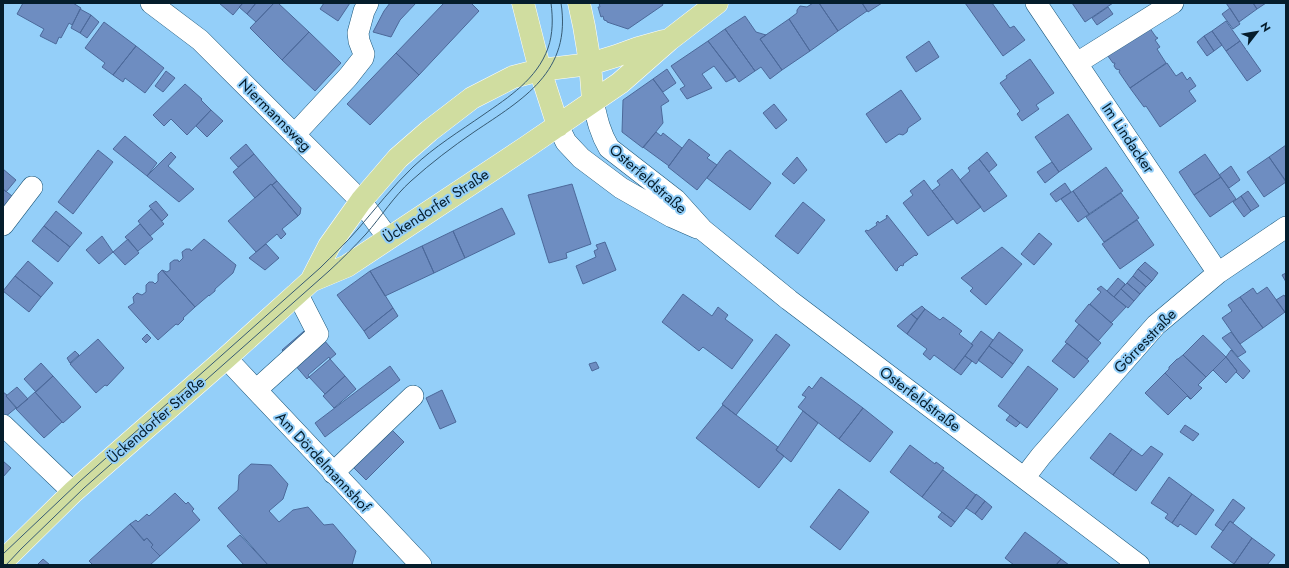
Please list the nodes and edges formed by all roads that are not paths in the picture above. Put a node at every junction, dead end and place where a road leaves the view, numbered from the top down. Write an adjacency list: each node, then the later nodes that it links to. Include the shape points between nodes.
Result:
1 (151, 3): 14 (street, Niermannsweg, via 200,40)
2 (368, 3): 14 (street, via 358,33 363,58)
3 (523, 3): 11 (main road)
4 (579, 3): 10 (main road)
5 (718, 3): 8 (main road)
6 (1036, 3): 9 (street, Im Lindacker)
7 (1173, 3): 9 (street)
8 (669, 40): 10 (main road); 12 (main road, via 620,83)
9 (1077, 63): 21 (street, Im Lindacker)
10 (590, 64): 11 (main road, Ückendorfer Straße); 12 (main road)
11 (540, 70): 13 (main road); 16 (main road, Ückendorfer Straße, via 513,77 472,98 428,131 398,158)
12 (594, 101): 13 (main road, Ückendorfer Straße); 19 (street, Osterfeldstraße, via 602,137 609,148 676,200)
13 (558, 126): 19 (street, Osterfeldstraße, via 566,142 581,158 621,188 672,217); 20 (main road, Ückendorfer Straße)
14 (295, 134): 16 (street, Niermannsweg)
15 (32, 187): 17 (street)
16 (361, 201): 20 (street, Niermannsweg); 22 (main road, Ückendorfer Straße)
17 (3, 225)
18 (1286, 226): 21 (street, Görresstraße)
19 (703, 230): 28 (street, Osterfeldstraße, via 789,300)
20 (388, 238): 22 (main road, Ückendorfer Straße, via 348,266)
21 (1218, 273): 28 (street, Görresstraße, via 1156,325)
22 (304, 287): 23 (main road, Ückendorfer Straße); 24 (street, via 318,334)
23 (226, 358): 24 (street, Am Dördelmannshof); 29 (main road, Ückendorfer Straße)
24 (256, 390): 27 (street, Am Dördelmannshof)
25 (413, 396): 27 (street)
26 (3, 425): 29 (street)
27 (333, 473): 31 (street, Am Dördelmannshof)
28 (1024, 478): 32 (street, Osterfeldstraße)
29 (73, 492): 30 (main road, Ückendorfer Straße)
30 (3, 561)
31 (421, 565)
32 (1138, 565)

